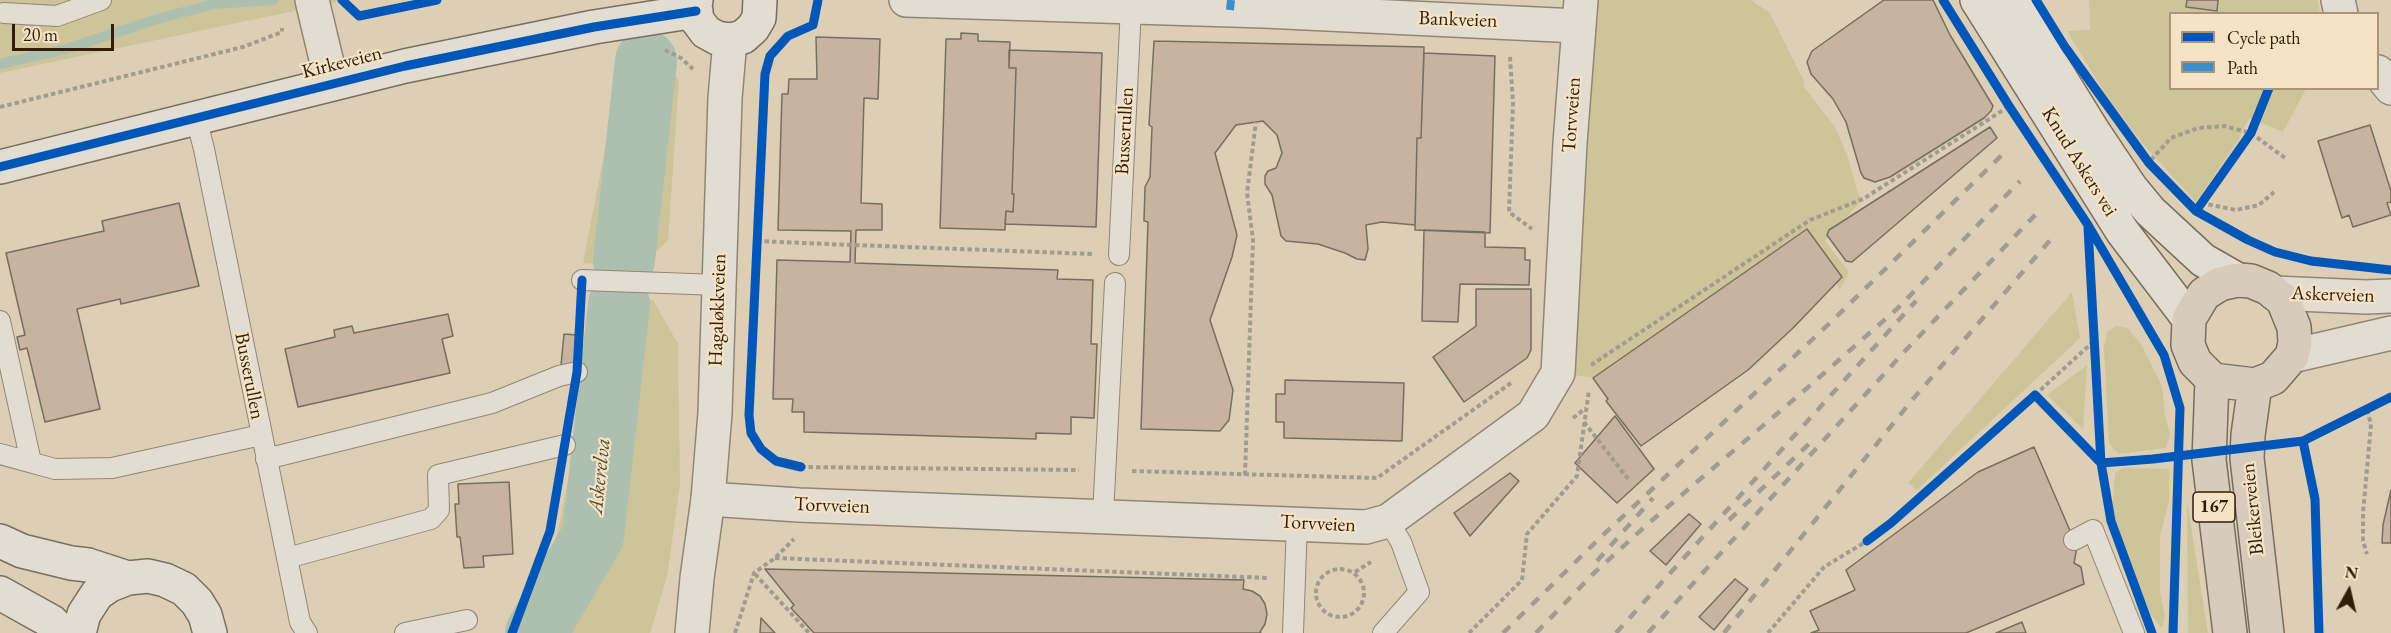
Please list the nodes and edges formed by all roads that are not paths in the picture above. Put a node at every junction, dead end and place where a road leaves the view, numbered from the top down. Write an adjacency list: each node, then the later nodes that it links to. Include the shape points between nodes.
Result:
1 (101, 0): 10 (lane, via 57,16)
2 (762, 0): 12 (street, via 753,28)
3 (906, 0): 6 (street, Bankveien)
4 (1977, 0): 25 (street, Knud Askers vei, via 2122,231)
5 (2012, 0): 20 (street, Knud Askers vei, via 2144,203 2203,260)
6 (992, 2): 9 (street, Bankveien)
7 (313, 4): 14 (street)
8 (696, 6): 12 (street, via 697,20 706,32); 14 (street, Kirkeveien, via 499,45)
9 (1131, 7): 11 (street, Bankveien); 18 (lane, Busserullen)
10 (4, 13)
11 (1580, 13): 39 (street, Torvveien, via 1558,373 1533,416)
12 (730, 40): 22 (street, Hagaløkkveien, via 724,98)
13 (2379, 73): 15 (street)
14 (332, 84): 16 (street, Kirkeveien)
15 (2391, 88)
16 (196, 118): 17 (street, Kirkeveien); 32 (lane, Busserullen)
17 (0, 167)
18 (1119, 255)
19 (582, 280): 22 (lane)
20 (2238, 280): 23 (main road, via 2260,284); 25 (main road, via 2220,284 2204,294)
21 (1115, 283): 38 (lane)
22 (719, 285): 37 (street, Hagaløkkveien)
23 (2274, 293): 24 (street, Askerveien); 28 (main road, via 2289,309 2294,327)
24 (2391, 296)
25 (2189, 319): 30 (main road, via 2188,345 2195,362)
26 (0, 321): 36 (lane)
27 (2391, 333): 28 (street, Askerveien)
28 (2292, 356): 31 (main road, via 2272,378)
29 (576, 372): 35 (lane, via 492,403)
30 (2212, 380): 31 (main road); 58 (main road, Bleikerveien / 167, via 2209,460)
31 (2255, 385): 59 (main road, Bleikerveien / 167, via 2247,458)
32 (261, 435): 35 (lane, Busserullen); 36 (lane, via 112,468 55,469)
33 (564, 445): 43 (lane, via 438,475 439,510 431,519)
34 (0, 454): 36 (lane)
35 (266, 459): 43 (lane, Busserullen)
36 (31, 462)
37 (708, 499): 38 (street, Torvveien); 45 (street, Hagaløkkveien)
38 (1103, 515): 40 (street, Torvveien)
39 (1388, 521): 40 (street, Torvveien, via 1366,527); 56 (lane, via 1401,542 1419,592)
40 (1297, 523): 55 (lane)
41 (2074, 540): 57 (lane, via 2093,530)
42 (0, 541): 44 (street, via 22,551)
43 (287, 558): 51 (lane, Busserullen, via 300,622)
44 (128, 578): 48 (street, via 148,576 184,589 197,602); 50 (street, via 98,594 84,614)
45 (697, 578): 53 (street, Hagaløkkveien); 54 (street, Hagaløkkveien)
46 (0, 593): 49 (street, via 52,622)
47 (467, 620): 52 (lane)
48 (210, 632)
49 (62, 633)
50 (79, 633)
51 (307, 633)
52 (405, 633)
53 (672, 633)
54 (692, 633)
55 (1293, 633)
56 (1383, 633)
57 (2134, 633)
58 (2230, 633)
59 (2267, 633)

